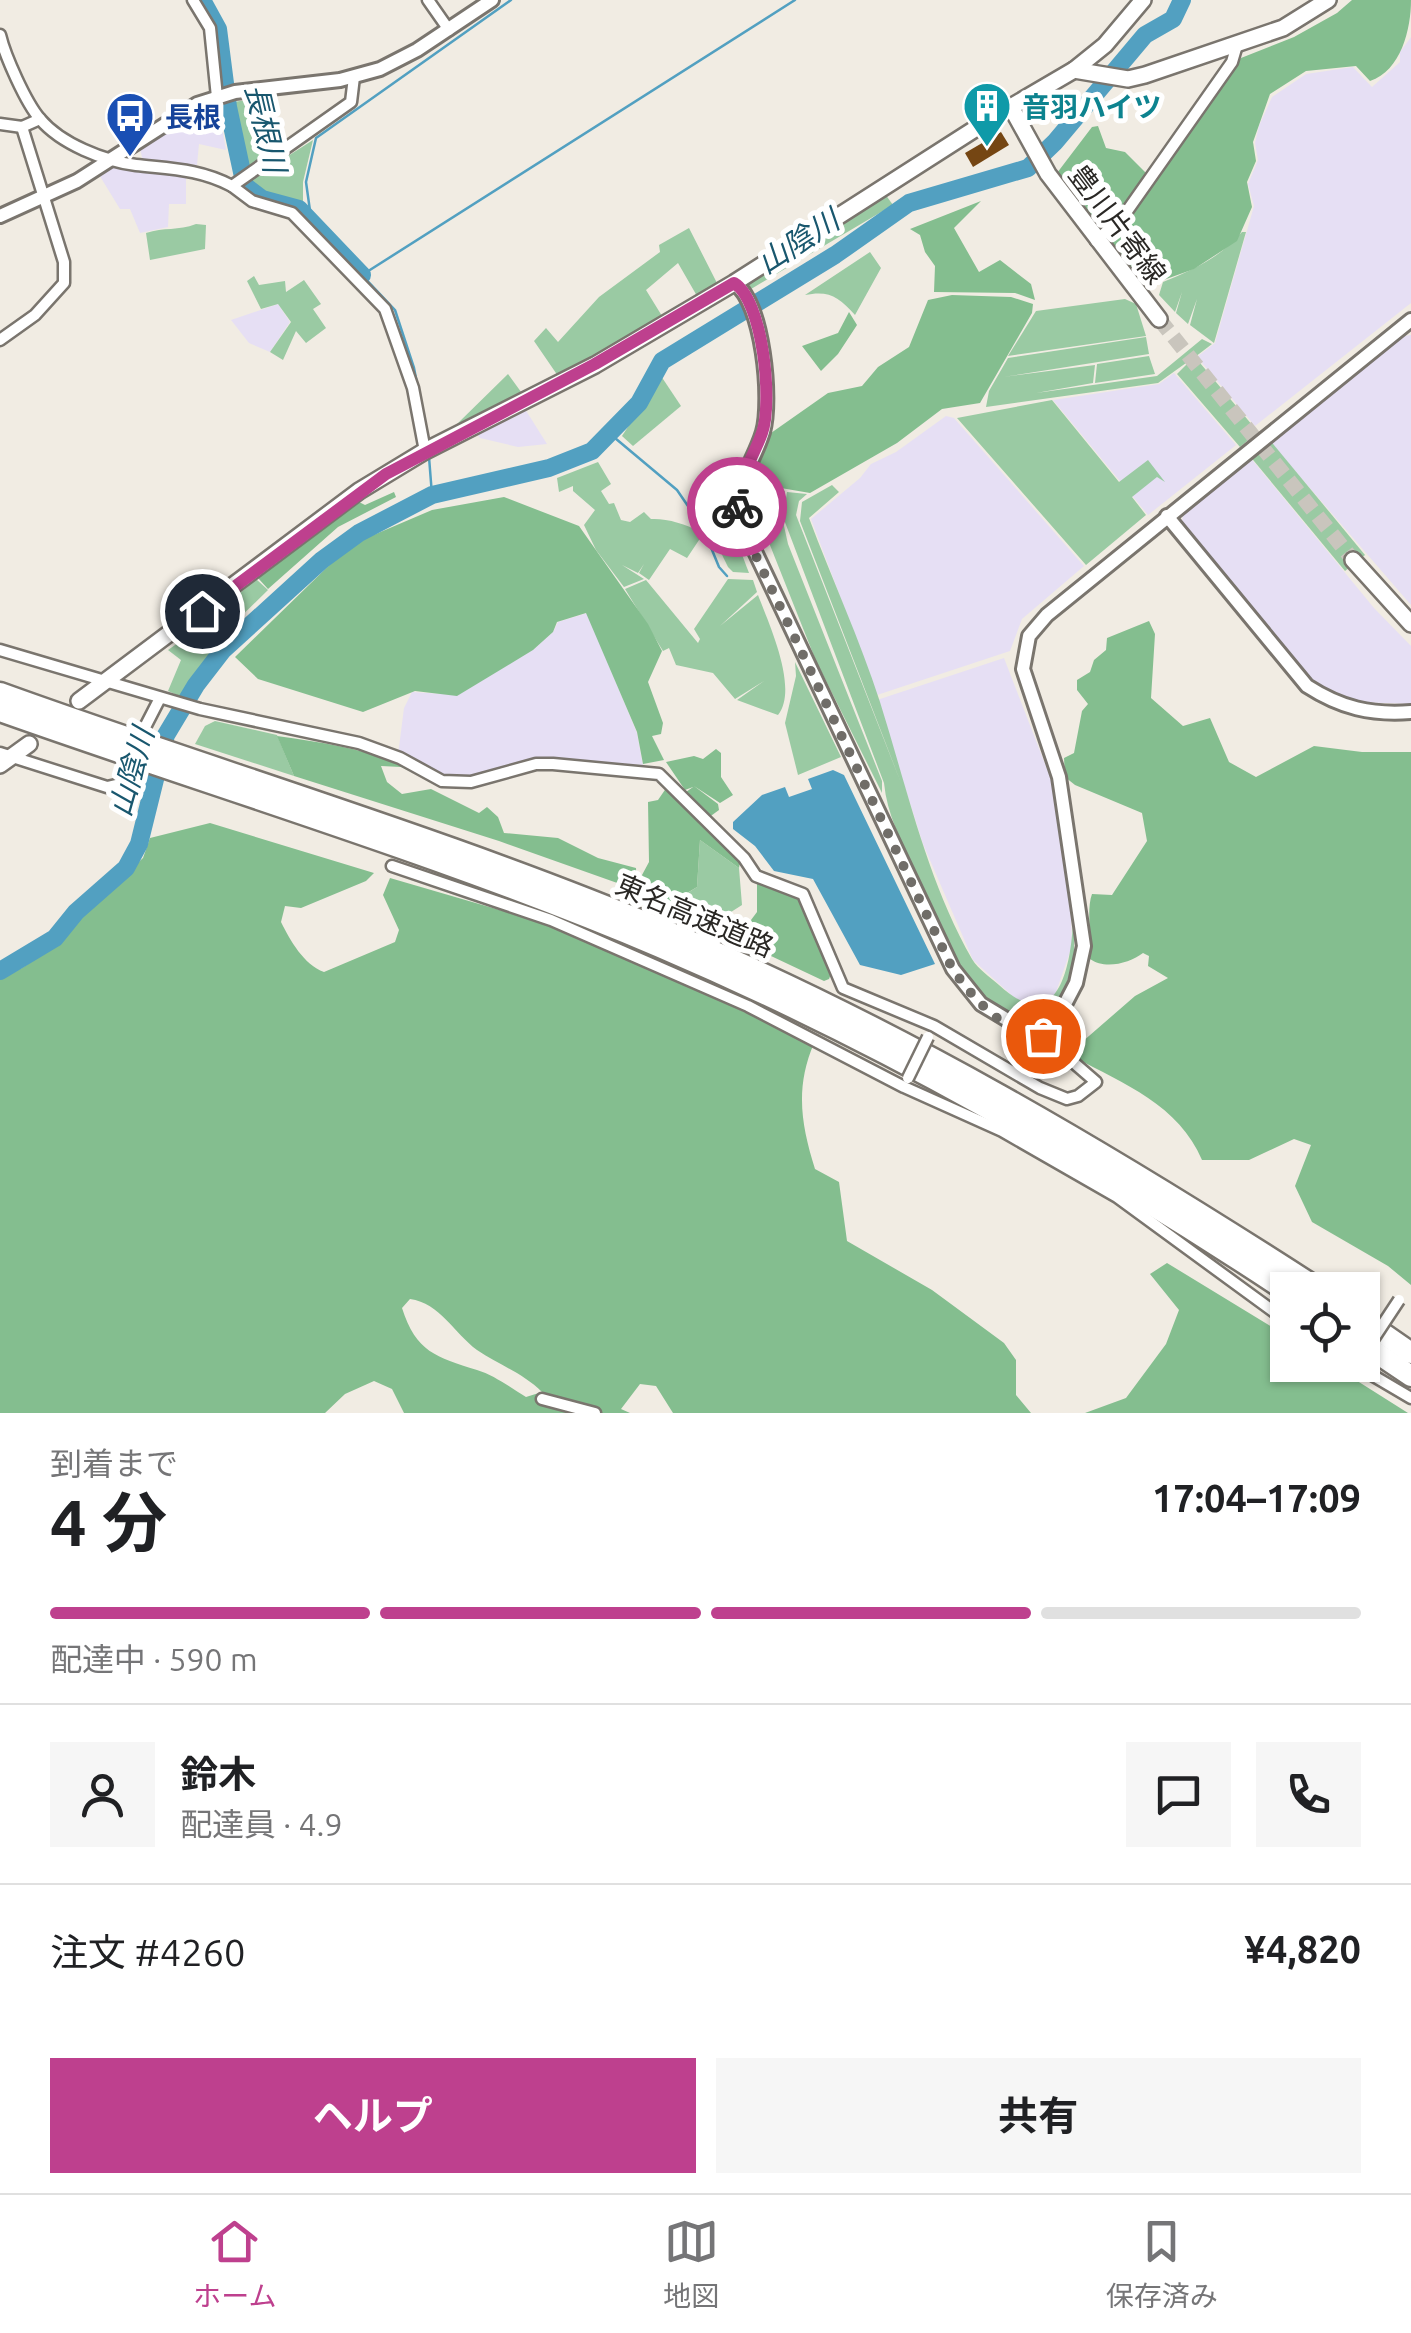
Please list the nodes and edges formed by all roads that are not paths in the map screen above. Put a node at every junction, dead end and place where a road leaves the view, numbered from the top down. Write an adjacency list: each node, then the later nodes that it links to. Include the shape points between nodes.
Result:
1 (193, 0): 11 (street, via 210,28)
2 (428, 0): 6 (street)
3 (492, 0): 6 (street)
4 (1144, 0): 9 (main road)
5 (1325, 1): 8 (main road, via 1283,28)
6 (449, 30): 10 (street)
7 (0, 35): 13 (street)
8 (1237, 45): 9 (main road, via 1128,79); 20 (street, via 1232,62 1124,214)
9 (1079, 72): 12 (main road)
10 (354, 78): 11 (street); 17 (street, via 351,102)
11 (224, 95): 16 (street, via 176,114)
12 (1011, 107): 20 (main road, 豊川片寄線); 21 (main road)
13 (40, 119): 15 (street); 16 (street)
14 (0, 124): 15 (street)
15 (22, 126): 18 (street)
16 (106, 159): 17 (street, via 194,170); 18 (street)
17 (235, 184): 25 (street, via 262,205 292,213 385,308 414,388)
18 (42, 197): 19 (street); 24 (street, via 64,262 64,283)
19 (0, 216)
20 (1096, 240): 22 (main road, 豊川片寄線)
21 (738, 286): 25 (main road); 42 (street, via 755,314 765,404 763,430 737,492 740,520 952,968 1002,1020)
22 (1159, 319)
23 (1411, 320): 26 (street)
24 (0, 340)
25 (424, 451): 30 (main road, via 359,491)
26 (1167, 516): 35 (street, via 1307,686 1363,712); 42 (street, via 1036,624 1024,647 1026,682 1058,777 1084,946 1076,983)
27 (1353, 560): 28 (main road)
28 (1411, 624)
29 (0, 650): 30 (street)
30 (106, 681): 32 (street); 33 (main road)
31 (0, 693): 37 (highway, 東名高速道路)
32 (163, 698): 37 (street); 41 (street, via 360,743 442,781 471,782 536,764 659,774 756,876 802,894 844,988)
33 (79, 701)
34 (0, 711): 37 (highway, 東名高速道路)
35 (1411, 712)
36 (29, 744): 38 (main road)
37 (137, 751): 38 (street, via 120,784 106,787); 39 (highway, 東名高速道路)
38 (4, 759)
39 (182, 766): 44 (highway, 東名高速道路, via 562,889 762,973 1070,1132); 45 (highway, 東名高速道路, via 556,905 772,997 1029,1129)
40 (392, 866): 43 (street, via 551,920)
41 (931, 1032): 42 (street, via 1067,1099 1096,1082); 43 (street, bridge)
42 (1043, 1036)
43 (906, 1082): 47 (street, via 1066,1165)
44 (1292, 1272)
45 (1270, 1280)
46 (1399, 1300): 48 (street, bridge)
47 (1270, 1309)
48 (1380, 1329)
49 (1380, 1331): 50 (highway)
50 (1411, 1352)
51 (1380, 1355): 52 (highway)
52 (1411, 1376)
53 (1380, 1379): 54 (street)
54 (1411, 1398)
55 (542, 1400): 56 (street)
56 (595, 1413)

